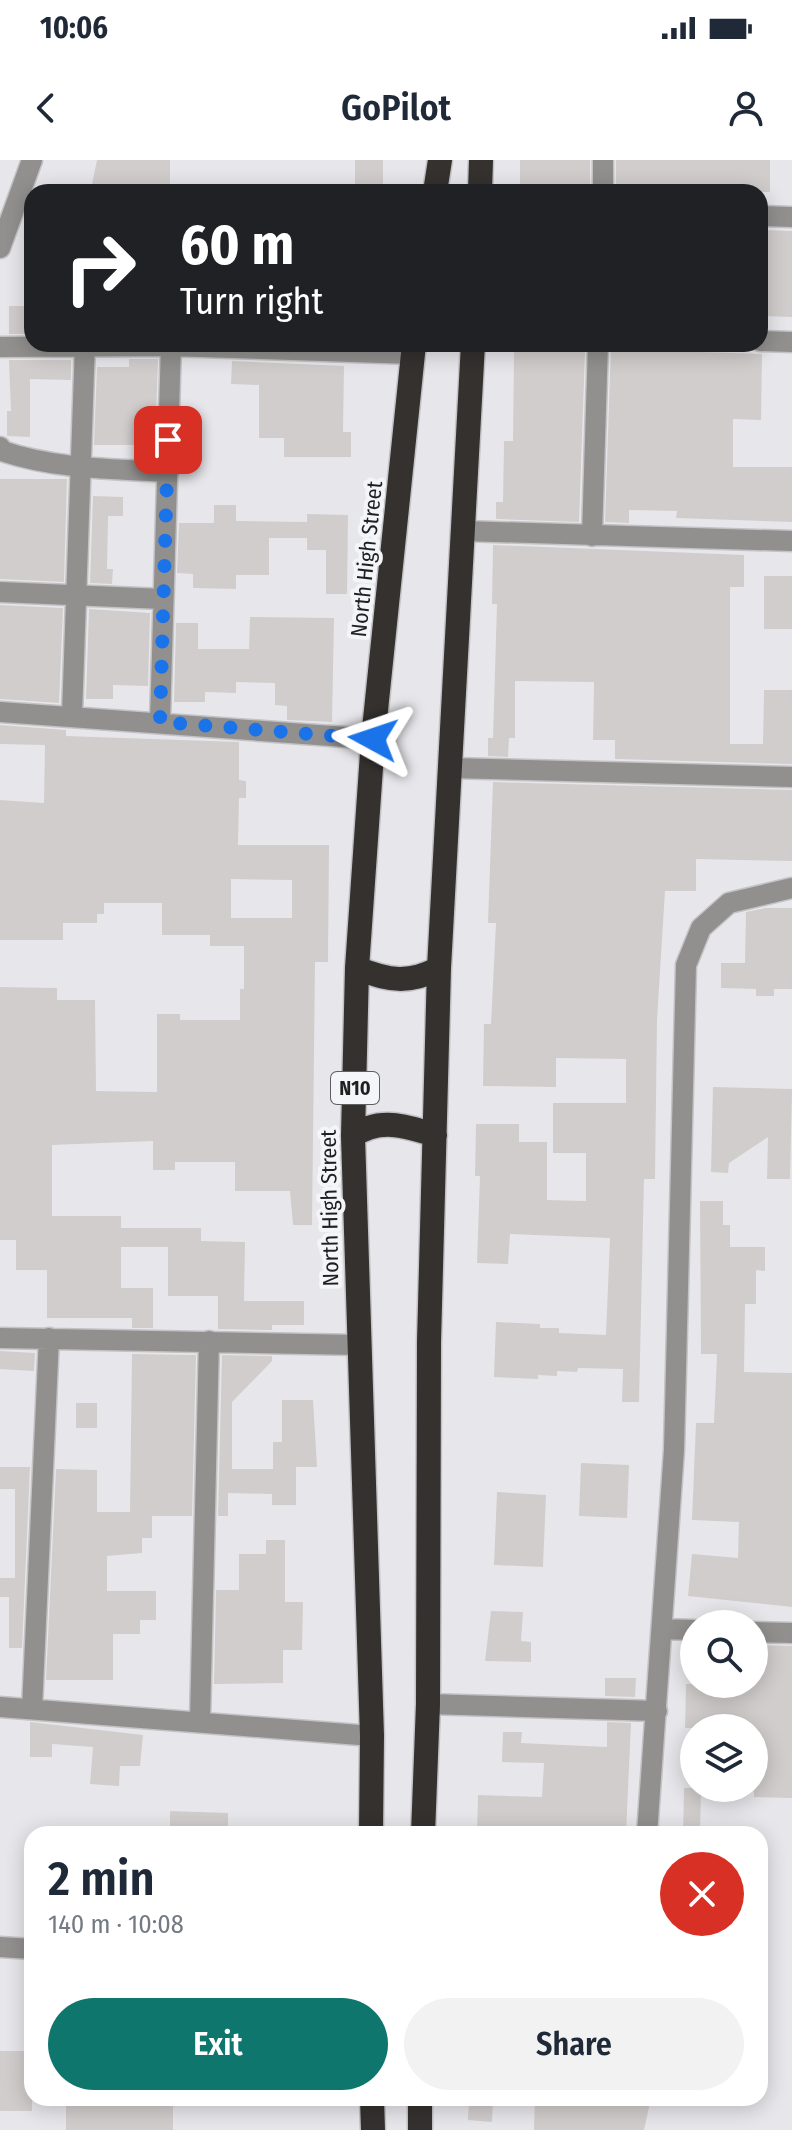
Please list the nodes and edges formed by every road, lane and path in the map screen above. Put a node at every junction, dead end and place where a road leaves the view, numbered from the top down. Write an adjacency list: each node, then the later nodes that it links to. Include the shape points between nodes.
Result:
1 (32, 160): 5 (street)
2 (440, 160): 6 (highway)
3 (481, 160): 7 (highway)
4 (603, 160): 8 (street)
5 (27, 184)
6 (436, 184)
7 (480, 184)
8 (603, 184)
9 (22, 213): 12 (street)
10 (768, 216): 11 (street)
11 (792, 217)
12 (0, 248)
13 (768, 341): 14 (street)
14 (792, 342)
15 (24, 346): 16 (street)
16 (0, 347)
17 (85, 352): 23 (street)
18 (170, 352): 24 (street)
19 (414, 352): 34 (highway, North High Street / N10)
20 (473, 352): 25 (highway)
21 (598, 352): 26 (street)
22 (0, 447): 23 (street, via 17,456)
23 (82, 467): 24 (street); 29 (street)
24 (168, 472): 30 (street)
25 (464, 531): 26 (street); 35 (highway)
26 (592, 536): 27 (street)
27 (792, 541)
28 (0, 592): 29 (street)
29 (78, 597): 30 (street); 32 (street)
30 (163, 599): 33 (street)
31 (0, 712): 32 (street)
32 (72, 715): 33 (street)
33 (160, 722): 34 (street)
34 (373, 739): 38 (highway, North High Street / N10)
35 (450, 768): 36 (street); 39 (highway)
36 (792, 777)
37 (792, 888): 46 (street, via 729,903 701,928 686,965 674,1450)
38 (357, 968): 39 (highway, via 400,981); 41 (highway, North High Street / N10)
39 (439, 968): 40 (highway)
40 (435, 1135): 41 (highway, via 391,1124 367,1126); 50 (highway)
41 (353, 1136): 45 (highway, North High Street / N10)
42 (0, 1338): 43 (street)
43 (49, 1338): 44 (street); 52 (street)
44 (209, 1341): 45 (street); 54 (street)
45 (358, 1345): 55 (highway, North High Street / N10)
46 (662, 1629): 47 (street); 53 (street)
47 (680, 1630)
48 (768, 1632): 49 (street)
49 (792, 1633)
50 (428, 1704): 53 (street); 57 (highway)
51 (0, 1707): 52 (street)
52 (32, 1709): 54 (street)
53 (657, 1711): 58 (street)
54 (200, 1721): 55 (street)
55 (372, 1736): 56 (highway, North High Street / N10)
56 (371, 1826)
57 (423, 1826)
58 (648, 1826)
59 (0, 1947): 60 (street)
60 (24, 1948)
61 (372, 2106): 63 (highway)
62 (420, 2106): 64 (highway)
63 (373, 2130)
64 (420, 2130)

